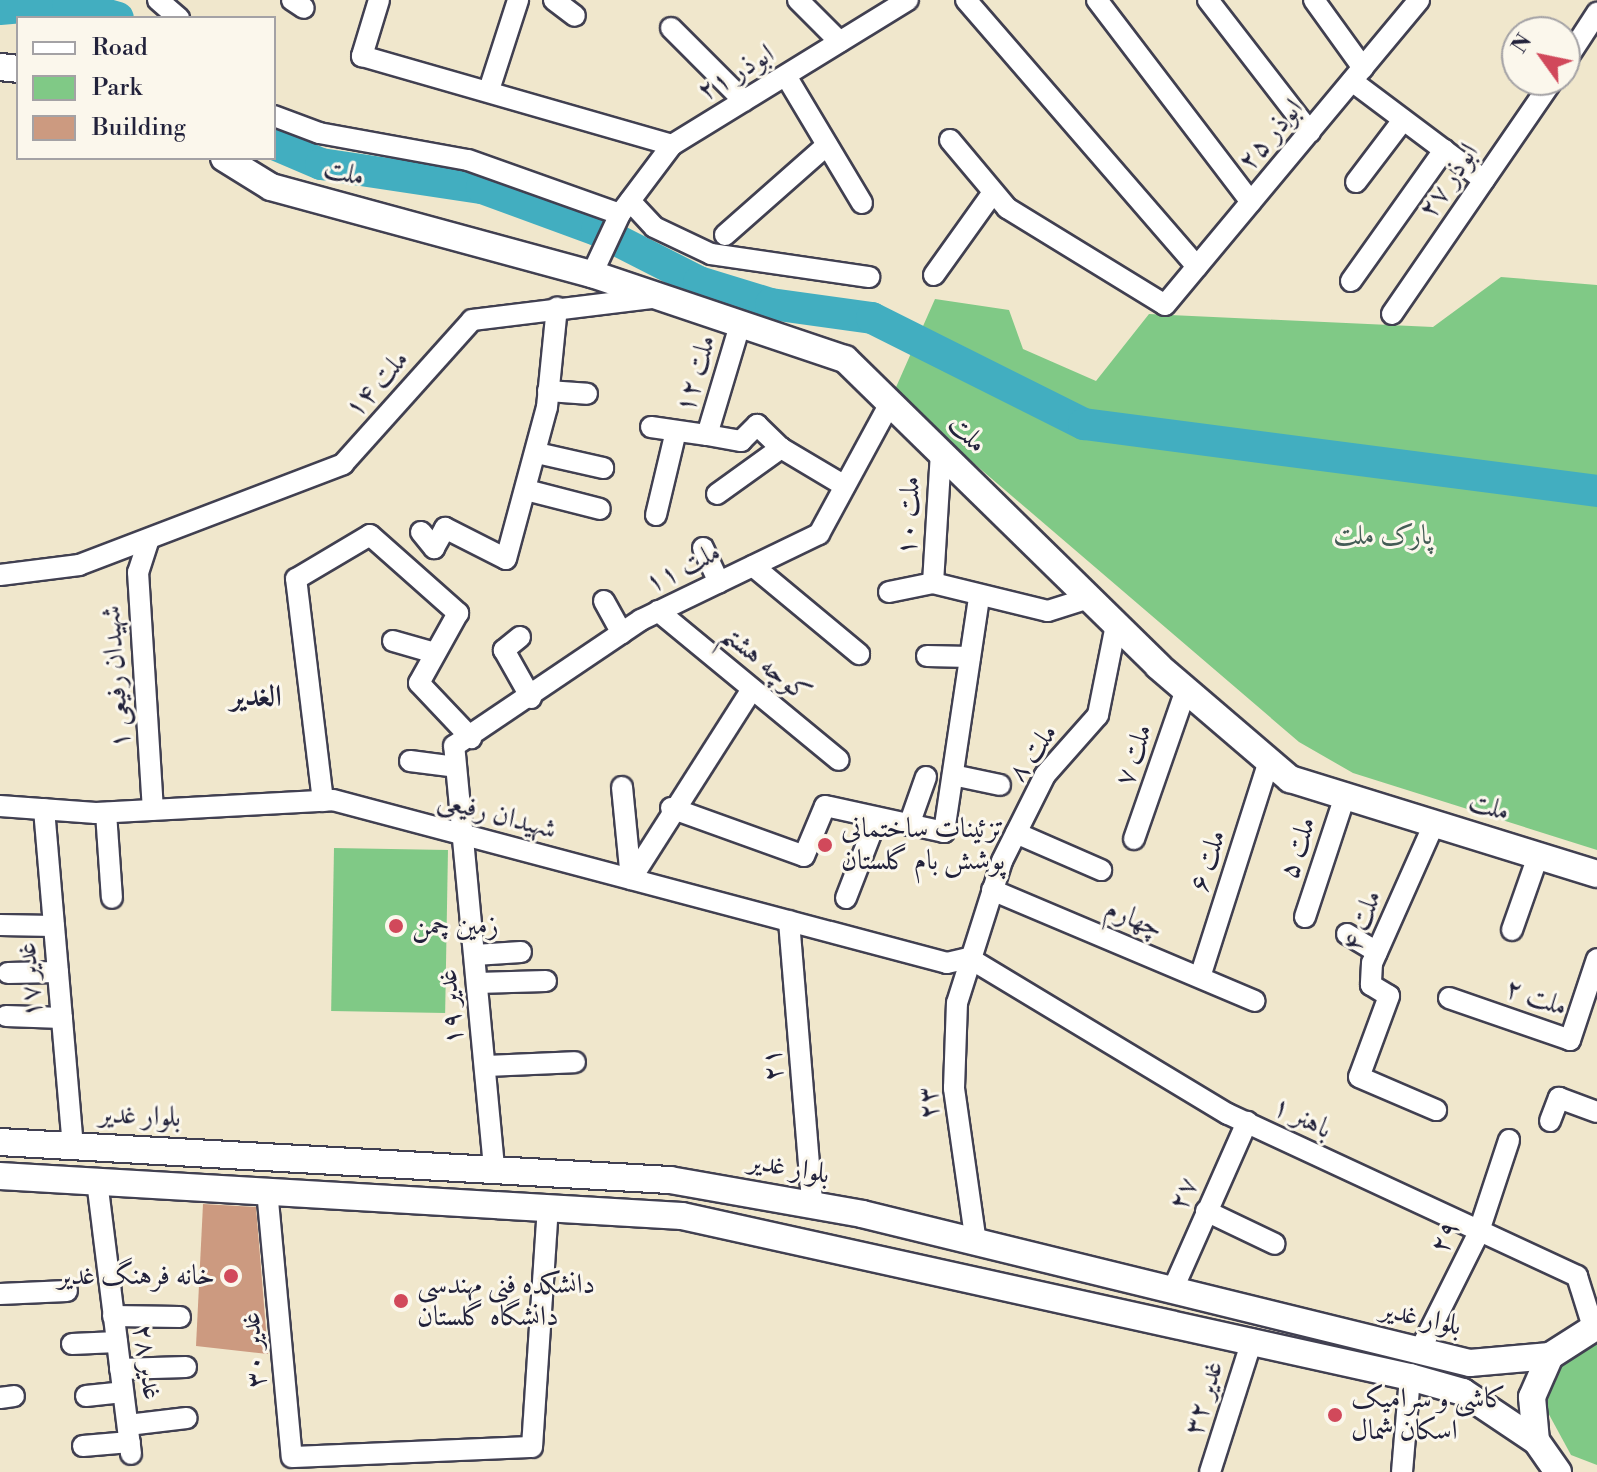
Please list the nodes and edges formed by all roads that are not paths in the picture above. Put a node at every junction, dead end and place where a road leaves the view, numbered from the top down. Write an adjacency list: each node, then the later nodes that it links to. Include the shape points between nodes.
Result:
1 (158, 0): 13 (street)
2 (379, 0): 20 (street, via 362,56)
3 (518, 0): 20 (street)
4 (554, 0): 14 (street)
5 (798, 0): 17 (street)
6 (966, 0): 38 (street)
7 (1208, 0): 25 (street)
8 (1314, 0): 18 (street)
9 (1419, 0): 18 (street, ابوذر ۲۵)
10 (1098, 1): 34 (street)
11 (900, 2): 17 (street, ۲۱ ابوذر)
12 (1597, 13): 16 (street)
13 (177, 16)
14 (575, 16)
15 (671, 28): 22 (street)
16 (1581, 38)
17 (840, 42): 19 (street, ۲۱ ابوذر)
18 (1357, 75): 24 (street); 25 (street, ابوذر ۲۵)
19 (786, 76): 22 (street, ۲۱ ابوذر); 28 (street)
20 (489, 90): 27 (street)
21 (1542, 96): 31 (street, ابوذر ۲۷)
22 (744, 101): 27 (street, ۲۱ ابوذر)
23 (276, 117): 36 (street, via 319,133 468,160)
24 (1403, 120): 29 (street); 32 (street)
25 (1310, 132): 34 (street, ابوذر ۲۵)
26 (950, 140): 33 (street)
27 (672, 145): 36 (street, ۲۱ ابوذر)
28 (827, 145): 35 (street); 37 (street)
29 (1444, 150): 31 (street); 42 (street)
30 (227, 160): 39 (main road, ملت, via 271,187)
31 (1484, 180): 45 (street, ابوذر ۲۷)
32 (1356, 182)
33 (992, 194): 38 (street, ابوذر ۲۵, via 1165,305); 40 (street)
34 (1251, 202): 38 (street, ابوذر ۲۵)
35 (862, 203)
36 (623, 212): 39 (street, ۲۱ ابوذر); 41 (street, via 711,254)
37 (725, 235)
38 (1197, 267)
39 (592, 274): 43 (main road, ملت)
40 (934, 275)
41 (869, 277)
42 (1351, 281)
43 (652, 298): 44 (street, ۱۴ ملت); 46 (main road, ملت)
44 (557, 307): 47 (street); 63 (street, ۱۴ ملت, via 472,320 343,464 226,503)
45 (1392, 314)
46 (741, 322): 49 (main road, ملت, via 845,359); 52 (street, ۱۲ ملت)
47 (548, 391): 48 (street); 55 (street)
48 (587, 394)
49 (890, 403): 54 (main road, ملت); 57 (street, ۱۱ ملت)
50 (651, 427): 51 (street, ۱۲ ملت)
51 (676, 431): 52 (street, ۱۲ ملت); 61 (street)
52 (707, 435): 53 (street, via 741,441 757,425)
53 (781, 448): 57 (street); 59 (street)
54 (941, 452): 68 (street, ملت ۱۰); 71 (main road, ملت)
55 (537, 453): 56 (street); 58 (street)
56 (603, 468)
57 (845, 486): 65 (street, ۱۱ ملت, via 819,534)
58 (530, 491): 60 (street); 62 (street, via 506,559 445,528 434,548)
59 (717, 494)
60 (600, 509)
61 (656, 515)
62 (421, 532)
63 (148, 542): 66 (street, ۱۴ ملت, via 79,565); 98 (street, ۱ شهیدان رفیعی, via 138,572)
64 (703, 548): 67 (street)
65 (753, 566): 67 (street, ۱۱ ملت); 79 (street)
66 (0, 575)
67 (719, 582): 73 (street, ۱۱ ملت)
68 (933, 583): 69 (street); 70 (street)
69 (889, 592)
70 (979, 598): 71 (street, via 1048,611); 81 (street)
71 (1089, 598): 74 (main road, ملت)
72 (604, 601): 75 (street)
73 (658, 611): 75 (street, ۱۱ ملت); 82 (street, کوچه هشتم)
74 (1116, 625): 83 (main road, ملت); 103 (street, ۸ ملت, via 1098,715 1045,775)
75 (622, 633): 84 (street, ۱۱ ملت)
76 (520, 637): 84 (street, via 504,650)
77 (393, 641): 78 (street)
78 (435, 653): 85 (street, via 419,683); 94 (street, via 458,613 370,535 296,579)
79 (859, 654)
80 (927, 656): 81 (street)
81 (970, 657): 89 (street)
82 (752, 689): 86 (street, کوچه هشتم); 96 (street)
83 (1186, 690): 88 (main road, ملت); 105 (street, ۷ ملت)
84 (531, 698): 85 (street, ۱۱ ملت)
85 (460, 750): 87 (street); 104 (street, ۱۹ غدیر)
86 (839, 760)
87 (410, 761)
88 (1269, 761): 93 (main road, ملت, via 1290,779); 126 (street, ۶ ملت)
89 (953, 775): 91 (street); 102 (street, via 944,832)
90 (926, 777): 102 (street)
91 (1000, 785)
92 (622, 787): 109 (street)
93 (1345, 796): 101 (main road, ملت); 113 (street, ۵ ملت)
94 (323, 801): 98 (street, شهیدان رفیعی); 104 (street, شهیدان رفیعی)
95 (0, 806): 97 (street, شهیدان رفیعی)
96 (671, 808): 100 (street, via 804,856 825,806); 109 (street)
97 (44, 809): 99 (street, شهیدان رفیعی); 116 (street, ۱۷ غدیر)
98 (153, 810): 99 (street, شهیدان رفیعی)
99 (106, 813): 111 (street)
100 (877, 818): 102 (street); 112 (street)
101 (1434, 824): 106 (main road, ملت); 120 (street, ۴ ملت)
102 (909, 825)
103 (1016, 833): 107 (street); 110 (street, ۸ ملت)
104 (463, 834): 109 (street, شهیدان رفیعی); 121 (street, ۱۹ غدیر)
105 (1134, 839)
106 (1538, 856): 108 (main road, ملت); 117 (street)
107 (1101, 870)
108 (1597, 874)
109 (631, 879): 114 (street, شهیدان رفیعی)
110 (992, 890): 122 (street, ۸ ملت); 126 (street, چهارم)
111 (112, 898)
112 (846, 898)
113 (1305, 917)
114 (789, 921): 122 (street, شهیدان رفیعی, via 947,963); 146 (street, ۲۱)
115 (0, 925): 116 (street)
116 (54, 926): 124 (street, ۱۷ غدیر)
117 (1512, 930)
118 (1347, 934): 120 (street)
119 (521, 952): 121 (street)
120 (1377, 952): 135 (street, ۴ ملت, via 1371,985 1389,996 1359,1077)
121 (475, 955): 128 (street, ۱۹ غدیر)
122 (969, 958): 138 (street, باهنر ۱); 150 (street, ۲۳, via 957,1003 954,1088)
123 (1597, 959): 129 (street, ۲ ملت, via 1570,1040)
124 (58, 972): 125 (street); 132 (street, ۱۷ غدیر)
125 (8, 973)
126 (1200, 977): 130 (street, چهارم)
127 (546, 981): 128 (street)
128 (477, 983): 134 (street, ۱۹ غدیر)
129 (1449, 998)
130 (1255, 1001)
131 (6, 1016): 132 (street)
132 (62, 1018): 141 (street, ۱۷ غدیر)
133 (575, 1062): 134 (street)
134 (485, 1066): 142 (street, ۱۹ غدیر)
135 (1436, 1110)
136 (1597, 1112): 137 (street, via 1559,1098)
137 (1550, 1121)
138 (1247, 1122): 148 (street, ۲۷); 149 (street, باهنر ۱)
139 (1509, 1140): 149 (street, ۲۹)
140 (0, 1142): 141 (main road, بلوار غدیر)
141 (73, 1145): 142 (main road, بلوار غدیر)
142 (494, 1167): 146 (main road, بلوار غدیر, via 670,1180)
143 (0, 1176): 144 (main road)
144 (97, 1181): 145 (main road); 155 (street, ۲۸ غدیر)
145 (267, 1190): 147 (main road); 147 (street, غدیر ۳۰, via 292,1457 532,1447)
146 (812, 1203): 150 (main road, بلوار غدیر)
147 (548, 1208): 158 (main road, via 682,1216)
148 (1206, 1211): 151 (street); 152 (street, ۲۷)
149 (1478, 1234): 157 (street, باهنر ۱, via 1577,1276); 161 (street, ۲۹)
150 (976, 1243): 152 (main road, بلوار غدیر)
151 (1275, 1244)
152 (1173, 1289): 161 (main road, بلوار غدیر)
153 (67, 1291): 154 (street)
154 (0, 1294)
155 (113, 1316): 156 (street); 159 (street, ۲۸ غدیر)
156 (180, 1317)
157 (1596, 1325): 162 (main road)
158 (1252, 1340): 165 (main road); 172 (street, ۳۲ غدیر)
159 (117, 1342): 160 (street); 164 (street, ۲۸ غدیر)
160 (72, 1344)
161 (1419, 1352): 162 (main road, بلوار غدیر, via 1470,1363)
162 (1550, 1356): 170 (main road, via 1532,1397)
163 (186, 1367): 164 (street)
164 (120, 1369): 166 (street, ۲۸ غدیر)
165 (1410, 1377): 170 (main road, via 1463,1392); 173 (street)
166 (123, 1392): 167 (street); 169 (street, ۲۸ غدیر)
167 (86, 1396)
168 (187, 1418): 169 (street)
169 (130, 1440): 171 (street)
170 (1536, 1441): 174 (main road)
171 (83, 1446)
172 (1210, 1472)
173 (1402, 1472)
174 (1558, 1472)

